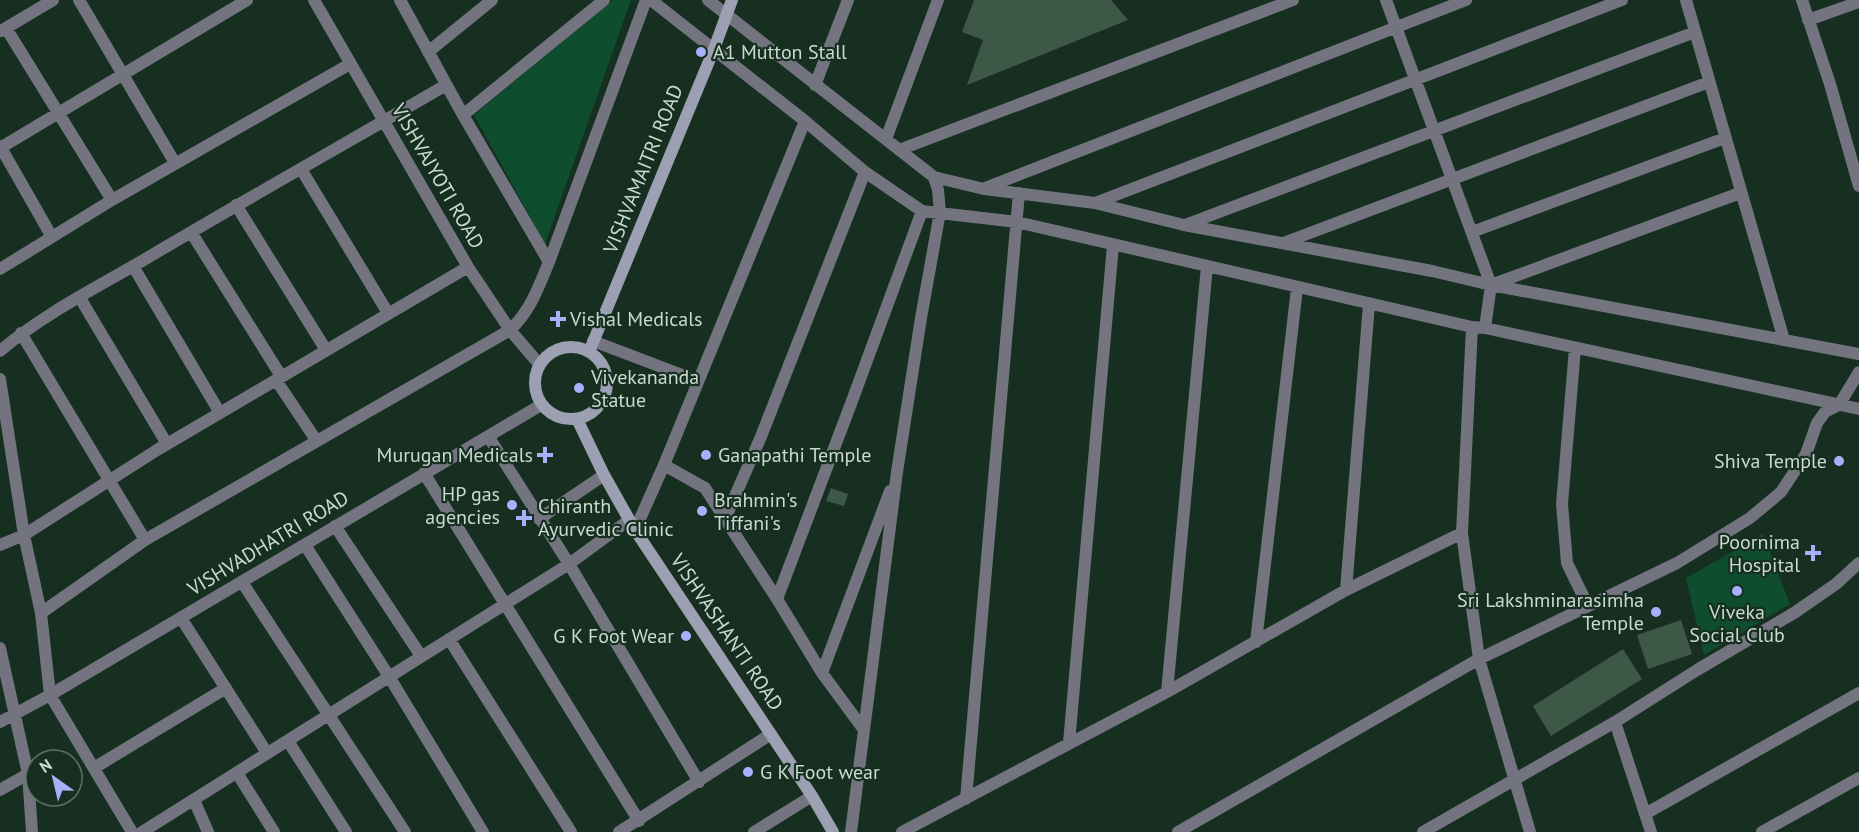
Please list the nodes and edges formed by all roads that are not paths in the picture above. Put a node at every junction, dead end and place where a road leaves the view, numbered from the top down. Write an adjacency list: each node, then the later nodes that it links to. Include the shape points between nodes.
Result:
1 (53, 0): 24 (street)
2 (79, 0): 29 (street)
3 (247, 0): 29 (street)
4 (314, 0): 28 (street, VISHVAJYOTI ROAD)
5 (400, 0): 27 (street)
6 (492, 0): 27 (street)
7 (604, 0): 35 (street)
8 (646, 0): 64 (street)
9 (651, 0): 26 (street)
10 (708, 0): 21 (street)
11 (732, 0): 21 (street, VISHVAMAITRI ROAD)
12 (848, 0): 33 (street)
13 (938, 0): 40 (street)
14 (1293, 0): 42 (street)
15 (1386, 0): 23 (street)
16 (1466, 0): 23 (street)
17 (1622, 0): 30 (street)
18 (1686, 0): 25 (street)
19 (1802, 0): 22 (street)
20 (1859, 2): 22 (street)
21 (726, 16): 26 (street, VISHVAMAITRI ROAD); 33 (street)
22 (1808, 20): 48 (street)
23 (1396, 27): 30 (street); 49 (street)
24 (3, 30): 34 (street)
25 (1695, 32): 31 (street); 38 (street)
26 (714, 49): 36 (street); 78 (street, VISHVAMAITRI ROAD)
27 (428, 52): 32 (street)
28 (350, 64): 37 (street, VISHVAJYOTI ROAD); 43 (street)
29 (122, 74): 34 (street); 43 (street)
30 (1416, 80): 38 (street); 53 (street)
31 (1709, 82): 39 (street); 47 (street)
32 (446, 85): 35 (street); 37 (street)
33 (815, 85): 40 (street)
34 (57, 112): 41 (street); 52 (street)
35 (463, 115): 64 (street)
36 (804, 121): 45 (street); 87 (street)
37 (383, 122): 44 (street); 67 (street, VISHVAJYOTI ROAD)
38 (1434, 130): 47 (street); 58 (street)
39 (1725, 138): 51 (street); 60 (street)
40 (886, 139): 42 (street)
41 (0, 147): 61 (street)
42 (899, 150): 46 (street)
43 (175, 164): 52 (street)
44 (301, 169): 54 (street); 73 (street)
45 (865, 172): 55 (street); 102 (street)
46 (934, 177): 49 (street); 56 (street)
47 (1453, 180): 60 (street); 62 (street)
48 (1859, 186)
49 (984, 189): 50 (street)
50 (1019, 193): 53 (street); 57 (street)
51 (1740, 193): 69 (street); 77 (street)
52 (112, 200): 61 (street)
53 (1095, 204): 58 (street)
54 (236, 205): 59 (street); 80 (street)
55 (922, 211): 56 (street); 114 (street)
56 (940, 212): 57 (street); 97 (street)
57 (1017, 222): 63 (street); 149 (street)
58 (1184, 225): 62 (street)
59 (191, 232): 65 (street); 85 (street)
60 (1472, 232): 69 (street)
61 (52, 237): 68 (street)
62 (1285, 243): 69 (street)
63 (1113, 245): 66 (street); 138 (street)
64 (549, 262): 75 (street, via 524,318)
65 (133, 266): 71 (street); 91 (street)
66 (1207, 266): 70 (street); 128 (street)
67 (468, 267): 73 (street); 75 (street, VISHVAJYOTI ROAD)
68 (0, 269)
69 (1491, 285): 74 (street); 77 (street)
70 (1297, 288): 72 (street); 120 (street)
71 (80, 298): 76 (street); 95 (street)
72 (1369, 304): 74 (street); 113 (street)
73 (388, 313): 80 (street)
74 (1479, 327): 79 (street); 105 (street)
75 (510, 330): 83 (street, VISHVAJYOTI ROAD); 94 (street)
76 (21, 333): 81 (street); 100 (street)
77 (1784, 340): 82 (street)
78 (591, 347): 83 (street, via 557,349); 87 (street); 92 (street, via 606,373 607,386 598,408)
79 (1575, 348): 89 (street); 116 (street, via 1562,504 1567,563)
80 (326, 350): 85 (street)
81 (0, 351)
82 (1859, 354)
83 (539, 364): 88 (street, via 534,388)
84 (1859, 372): 89 (street)
85 (279, 378): 91 (street); 94 (street)
86 (0, 379): 106 (street)
87 (698, 381): 96 (street)
88 (541, 405): 92 (street, via 554,416); 93 (street, VISHVADHATRI ROAD)
89 (1839, 405): 90 (street); 116 (street, via 1821,417 1806,454 1781,492 1750,518 1677,563)
90 (1859, 409)
91 (220, 413): 95 (street)
92 (577, 420): 99 (street, VISHVASHANTI ROAD)
93 (488, 436): 98 (street, VISHVADHATRI ROAD); 101 (street)
94 (316, 440): 107 (street)
95 (167, 444): 100 (street)
96 (664, 465): 102 (street, via 705,488); 103 (street)
97 (897, 472): 125 (street); 135 (street)
98 (424, 473): 104 (street, VISHVADHATRI ROAD); 115 (street)
99 (604, 475): 101 (street); 103 (street, VISHVASHANTI ROAD)
100 (108, 480): 106 (street); 107 (street)
101 (539, 519): 111 (street)
102 (725, 519): 114 (street)
103 (632, 525): 111 (street); 136 (street, VISHVASHANTI ROAD)
104 (335, 526): 109 (street, VISHVADHATRI ROAD); 122 (street)
105 (1462, 533): 113 (street); 123 (street)
106 (24, 535): 108 (street); 117 (street)
107 (144, 540): 117 (street)
108 (0, 545)
109 (305, 545): 112 (street, VISHVADHATRI ROAD); 126 (street)
110 (1859, 563): 134 (street, via 1794,613)
111 (569, 564): 115 (street); 146 (street)
112 (242, 582): 118 (street, VISHVADHATRI ROAD); 132 (street)
113 (1346, 590): 120 (street)
114 (777, 598): 125 (street)
115 (504, 605): 119 (street); 153 (street)
116 (1588, 606): 123 (street)
117 (41, 613): 130 (street)
118 (181, 618): 127 (street); 130 (street, VISHVADHATRI ROAD)
119 (449, 639): 122 (street); 162 (street)
120 (1256, 642): 128 (street)
121 (0, 648): 124 (street)
122 (421, 656): 126 (street)
123 (1479, 659): 145 (street); 168 (street)
124 (2, 664): 131 (street)
125 (822, 673): 135 (street)
126 (390, 678): 132 (street); 161 (street)
127 (226, 688): 139 (street); 141 (street)
128 (1167, 692): 138 (street)
129 (1859, 693): 152 (street)
130 (50, 695): 131 (street, VISHVADHATRI ROAD); 141 (street)
131 (14, 714): 133 (street, VISHVADHATRI ROAD); 140 (street)
132 (328, 715): 137 (street); 160 (street)
133 (0, 722)
134 (1615, 722): 145 (street); 152 (street)
135 (864, 730): 166 (street)
136 (771, 734): 146 (street); 148 (street, VISHVASHANTI ROAD)
137 (288, 741): 139 (street); 159 (street)
138 (1069, 743): 149 (street)
139 (267, 753): 142 (street)
140 (24, 757)
141 (94, 768): 155 (street)
142 (237, 773): 150 (street); 158 (street)
143 (24, 776): 147 (street)
144 (1859, 778): 172 (street)
145 (1514, 779): 169 (street); 170 (street)
146 (699, 782): 153 (street)
147 (0, 790)
148 (812, 796): 164 (street); 165 (street, VISHVASHANTI ROAD)
149 (966, 799): 167 (street)
150 (194, 800): 156 (street); 157 (street)
151 (30, 808): 154 (street)
152 (1645, 814): 171 (street)
153 (639, 821): 163 (street)
154 (32, 832)
155 (132, 832)
156 (142, 832)
157 (208, 832)
158 (274, 832)
159 (346, 832)
160 (405, 832)
161 (483, 832)
162 (571, 832)
163 (619, 832)
164 (754, 832)
165 (833, 832)
166 (851, 832)
167 (902, 832)
168 (1178, 832)
169 (1423, 832)
170 (1530, 832)
171 (1652, 832)
172 (1762, 832)

